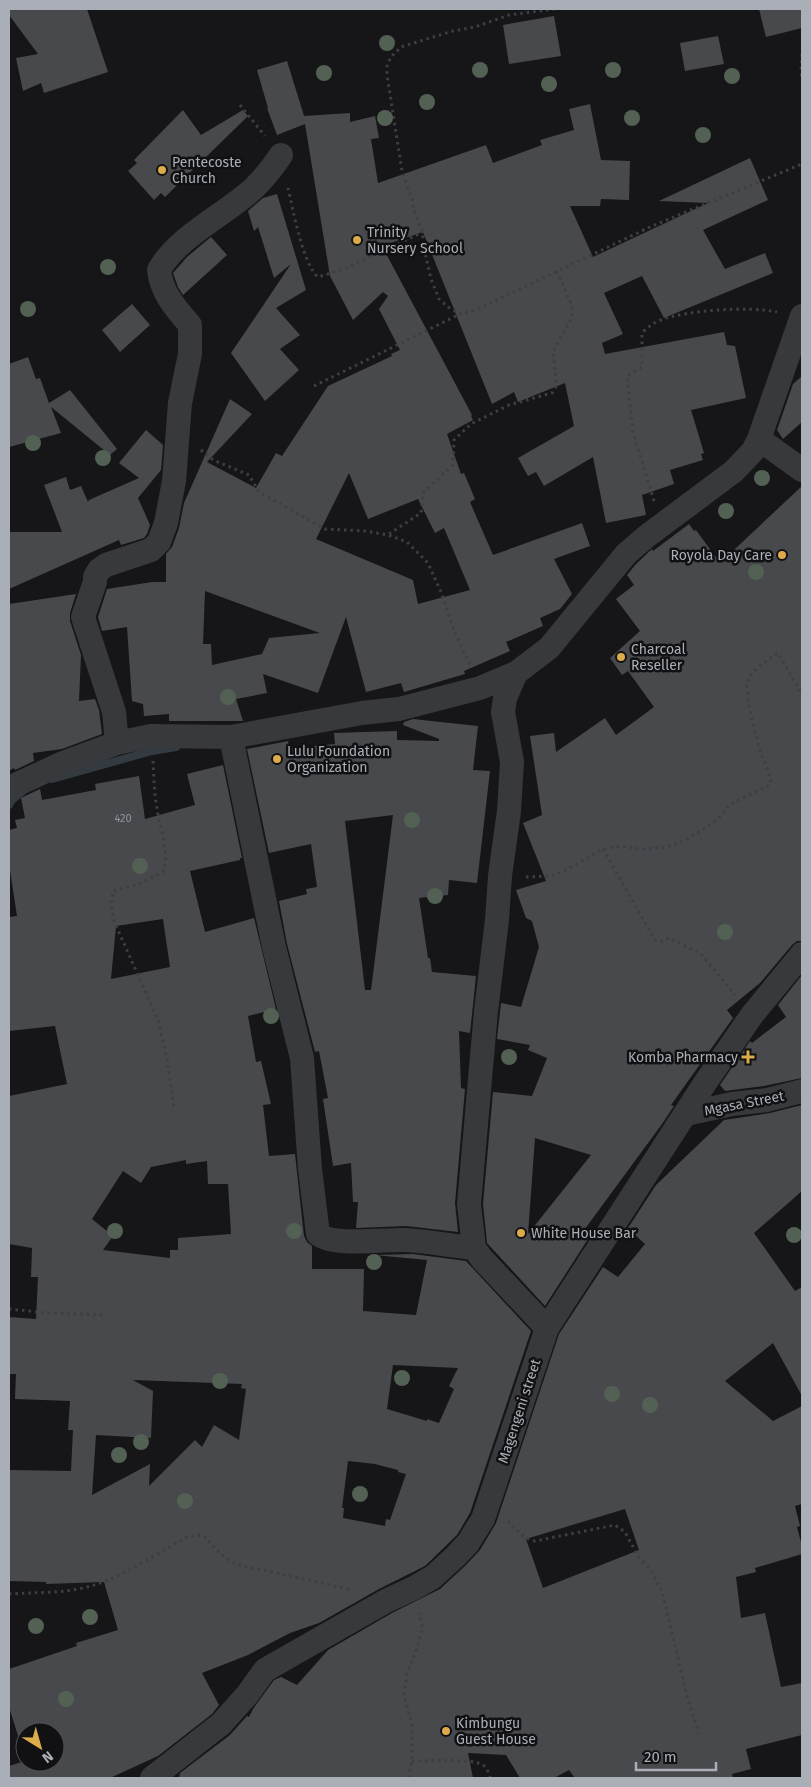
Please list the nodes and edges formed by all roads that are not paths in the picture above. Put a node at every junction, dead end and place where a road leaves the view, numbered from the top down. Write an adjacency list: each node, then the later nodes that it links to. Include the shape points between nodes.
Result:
1 (281, 155): 7 (street, via 253,189 168,254 159,270 171,303 190,325 190,354 180,403 174,481 166,523 159,542 151,550 99,570 83,617 114,712)
2 (801, 318): 3 (street)
3 (759, 439): 4 (street); 5 (street, via 753,451 734,471 626,554 549,648)
4 (802, 470)
5 (516, 673): 6 (street, via 480,688 399,709); 12 (street, via 505,698 503,712 512,762 469,1204)
6 (232, 737): 7 (street, via 151,736); 12 (street, via 274,948 302,1058 318,1234 326,1239 353,1242 407,1240)
7 (117, 743): 8 (street)
8 (9, 788)
9 (802, 954): 11 (street, Magengeni street, via 752,1015)
10 (802, 1091): 11 (street, Mgasa Street)
11 (686, 1114): 13 (street, Magengeni street)
12 (474, 1248): 13 (street)
13 (547, 1328): 14 (street, Magengeni street, via 483,1520 468,1543 433,1577 265,1670 248,1695 221,1724)
14 (152, 1778)

